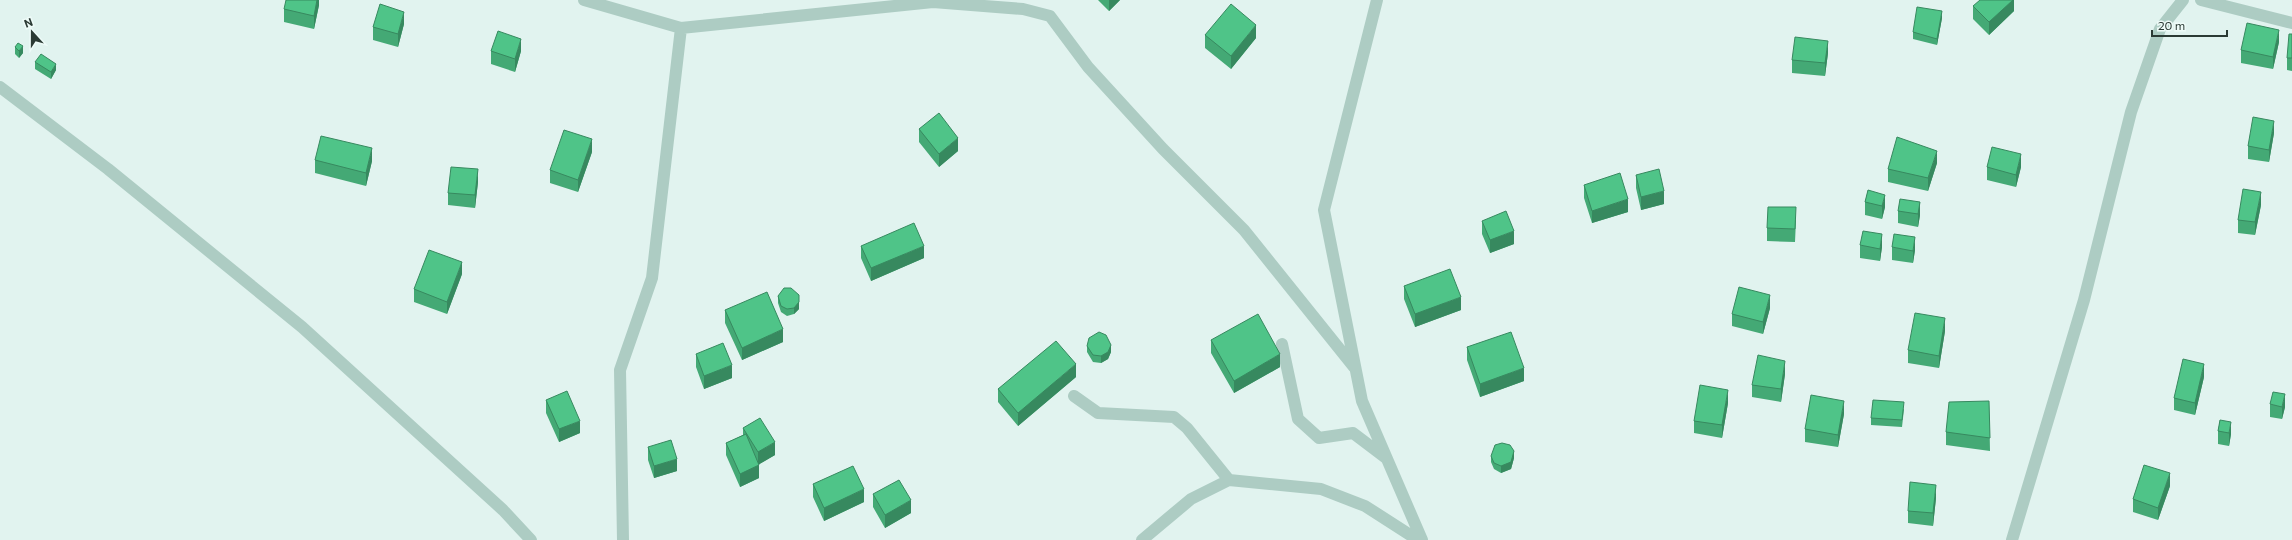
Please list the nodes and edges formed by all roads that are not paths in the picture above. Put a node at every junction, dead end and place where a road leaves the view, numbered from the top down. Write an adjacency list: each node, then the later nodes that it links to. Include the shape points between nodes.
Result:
1 (584, 0): 6 (street)
2 (1377, 0): 9 (street, via 1324,210)
3 (2184, 0): 18 (street, via 2160,29 2131,112 2084,300)
4 (2201, 0): 5 (street)
5 (2292, 23)
6 (681, 28): 9 (street, via 933,2 1023,9 1050,16 1088,67 1136,120 1244,230); 14 (street, via 652,278 620,370)
7 (0, 87): 13 (street, via 108,168 302,327 503,510)
8 (1282, 344): 11 (street, via 1298,419 1320,438 1353,433)
9 (1354, 367): 11 (street, via 1362,400)
10 (1074, 396): 12 (street, via 1098,413 1174,417 1187,428)
11 (1386, 459): 17 (street)
12 (1229, 480): 15 (street, via 1191,499); 16 (street, via 1321,489 1365,506)
13 (526, 538)
14 (623, 540)
15 (1142, 540)
16 (1418, 540)
17 (1422, 540)
18 (2012, 540)

